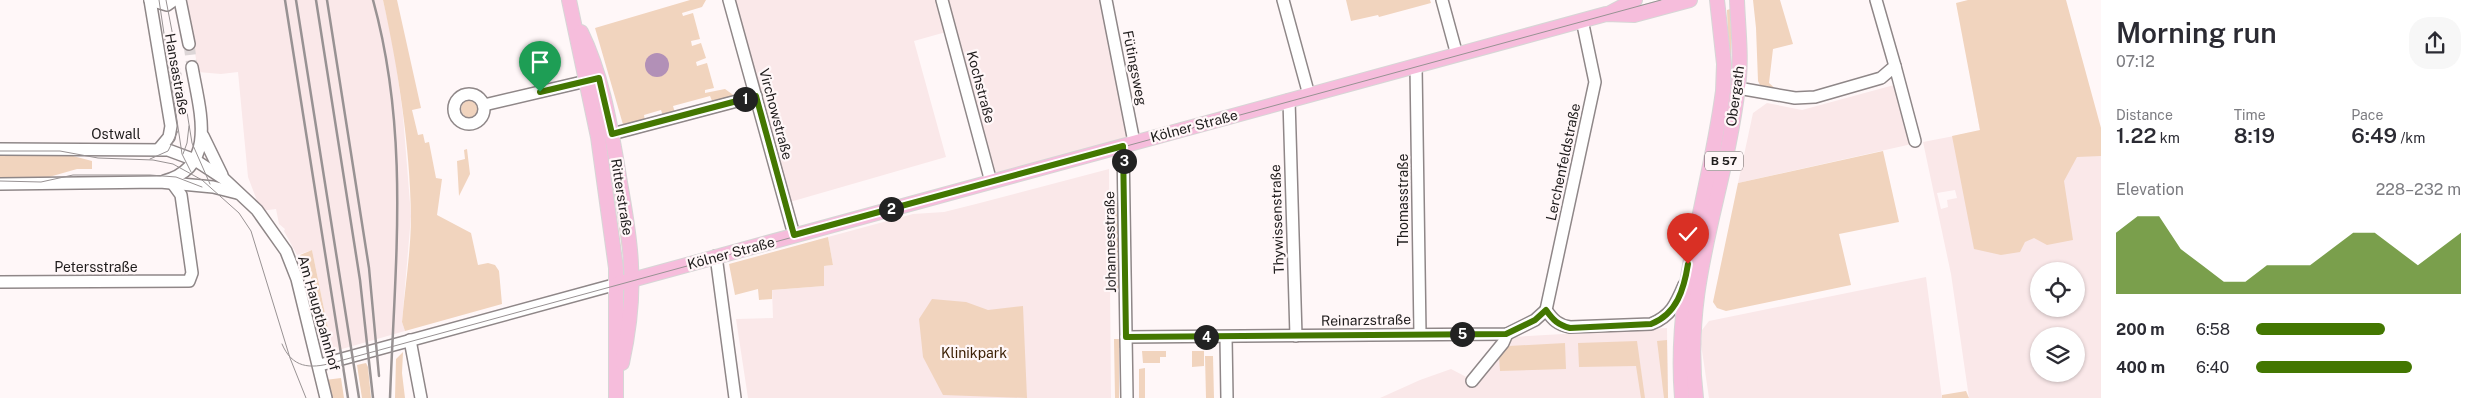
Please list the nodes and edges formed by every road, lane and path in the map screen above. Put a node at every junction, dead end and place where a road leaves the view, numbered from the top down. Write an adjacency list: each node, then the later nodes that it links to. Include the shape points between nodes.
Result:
1 (150, 0): 2 (street, via 167,5); 33 (street, Hansastraße, via 171,126 169,137)
2 (174, 0)
3 (180, 0): 17 (street, Hansastraße)
4 (729, 0): 25 (street, Virchowstraße)
5 (942, 0): 36 (street, Kochstraße)
6 (1106, 0): 31 (street, Fütingsweg)
7 (1283, 0): 24 (street)
8 (1442, 0): 18 (street)
9 (1635, 0): 15 (main road, Kölner Straße)
10 (1690, 0): 15 (main road, Kölner Straße, via 1634,15)
11 (1717, 0): 43 (main road, Obergath / B 57, via 1724,64 1723,91)
12 (1737, 0): 23 (main road, Obergath / B 57, via 1740,41)
13 (1876, 0): 20 (street)
14 (570, 2): 22 (main road, Ritterstraße)
15 (1610, 13): 16 (main road, Kölner Straße)
16 (1582, 20): 18 (main road, Kölner Straße); 46 (street, Lerchenfeldstraße, via 1595,82)
17 (189, 44)
18 (1456, 54): 19 (main road, Kölner Straße)
19 (1416, 66): 24 (main road, Kölner Straße); 47 (street, Thomasstraße)
20 (1895, 66): 23 (street, via 1881,78 1814,98); 30 (street)
21 (192, 67): 28 (street, Hansastraße)
22 (592, 80): 27 (street); 29 (main road, Ritterstraße); 45 (main road, Ritterstraße)
23 (1738, 88): 62 (main road, Obergath / B 57, via 1697,287 1692,361)
24 (1309, 95): 26 (main road, Kölner Straße)
25 (756, 96): 29 (street); 40 (street, Virchowstraße)
26 (1289, 100): 31 (main road, Kölner Straße); 49 (street, Thywissenstraße)
27 (484, 105)
28 (202, 127): 34 (street, Hansastraße); 37 (street)
29 (612, 134): 42 (main road, Ritterstraße)
30 (1915, 141)
31 (1129, 144): 36 (main road, Kölner Straße); 50 (street, Johannesstraße)
32 (0, 149): 33 (street, Ostwall)
33 (159, 149): 34 (street, Ostwall)
34 (196, 160): 35 (street, via 181,174); 37 (street, Ostwall)
35 (160, 182): 38 (street); 39 (street)
36 (991, 182): 40 (main road, Kölner Straße)
37 (221, 183): 39 (street); 53 (street, Am Hauptbahnhof, via 239,193 266,221 286,251 297,278)
38 (0, 184)
39 (173, 184): 44 (street, Petersstraße, via 182,199 192,273 190,280)
40 (794, 235): 41 (main road, Kölner Straße)
41 (716, 256): 42 (main road, Kölner Straße); 58 (street)
42 (632, 280): 45 (main road, Kölner Straße); 55 (main road, Ritterstraße, via 628,328)
43 (1686, 280): 46 (street, via 1671,312 1663,320 1651,324 1570,328 1553,320); 61 (main road, Obergath / B 57, via 1680,337)
44 (0, 282)
45 (617, 284): 52 (street, Kölner Straße); 55 (main road, Ritterstraße)
46 (1546, 310): 48 (street, Reinarzstraße, via 1535,320)
47 (1420, 334): 48 (street, Reinarzstraße); 49 (street, Reinarzstraße)
48 (1506, 334): 54 (street, via 1503,343)
49 (1296, 336): 51 (street, Reinarzstraße)
50 (1126, 337): 51 (street, Reinarzstraße); 59 (street, Johannesstraße)
51 (1226, 337): 60 (street)
52 (410, 340): 53 (street, Kölner Straße); 57 (street)
53 (320, 365): 56 (street, Am Hauptbahnhof)
54 (1472, 381)
55 (616, 397)
56 (326, 398)
57 (421, 398)
58 (734, 398)
59 (1127, 398)
60 (1227, 398)
61 (1682, 398)
62 (1696, 398)

